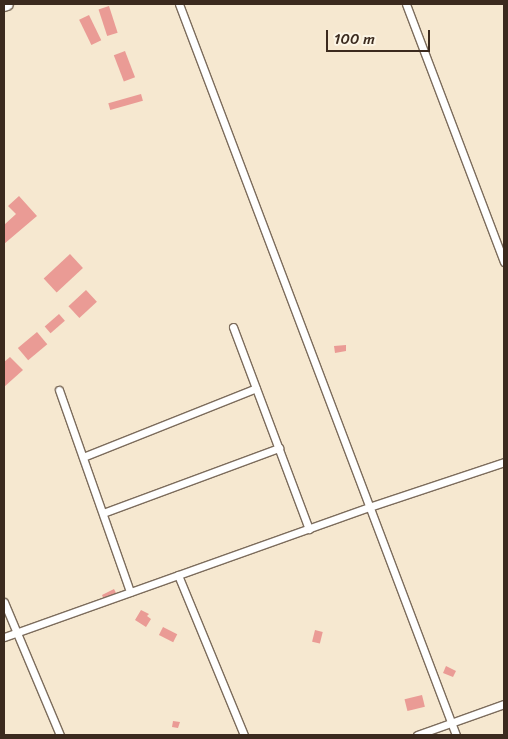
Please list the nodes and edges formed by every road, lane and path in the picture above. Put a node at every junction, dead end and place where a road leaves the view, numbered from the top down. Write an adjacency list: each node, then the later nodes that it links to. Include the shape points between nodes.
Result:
1 (179, 4): 10 (street)
2 (406, 4): 3 (street)
3 (504, 262)
4 (234, 327): 5 (street)
5 (256, 388): 7 (street); 8 (street)
6 (59, 390): 8 (street)
7 (279, 448): 11 (street); 12 (street)
8 (83, 457): 11 (street)
9 (504, 462): 10 (street)
10 (369, 507): 12 (street); 19 (street)
11 (103, 513): 14 (street)
12 (309, 529): 13 (street)
13 (178, 575): 14 (street); 21 (street)
14 (130, 592): 16 (street)
15 (4, 602): 16 (street)
16 (16, 633): 17 (street); 20 (street)
17 (4, 637)
18 (504, 704): 19 (street)
19 (451, 723): 22 (street); 23 (street)
20 (60, 735)
21 (244, 735)
22 (417, 735)
23 (456, 735)

